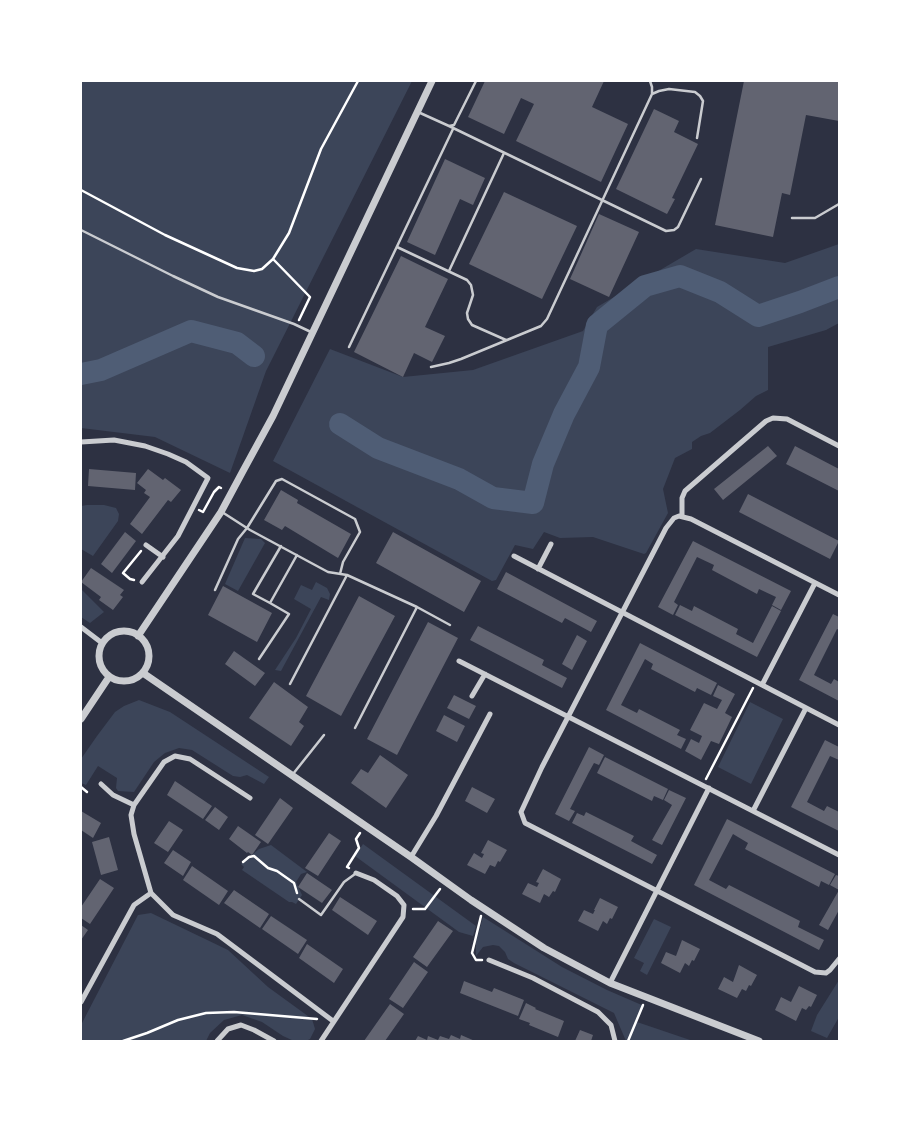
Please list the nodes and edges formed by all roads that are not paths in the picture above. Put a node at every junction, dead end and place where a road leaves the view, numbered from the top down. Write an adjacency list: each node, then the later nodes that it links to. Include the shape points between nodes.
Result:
1 (432, 81): 5 (street)
2 (476, 81): 6 (lane, via 457,121)
3 (650, 81): 4 (lane)
4 (652, 94): 8 (lane, via 669,89 695,92 700,96 703,101); 11 (lane)
5 (417, 112): 6 (lane); 17 (street)
6 (449, 126): 7 (lane)
7 (453, 129): 9 (lane); 15 (lane)
8 (697, 138)
9 (504, 153): 11 (lane); 16 (lane)
10 (701, 179): 11 (lane, via 674,230 666,231)
11 (602, 200): 18 (lane, via 546,319 541,326)
12 (839, 204): 13 (lane, via 815,218)
13 (792, 218)
14 (81, 230): 17 (lane, via 218,297)
15 (397, 247): 16 (lane); 19 (lane)
16 (449, 271): 18 (lane, via 471,285 473,295 468,319 472,324)
17 (312, 332): 23 (street, via 273,416)
18 (506, 340): 20 (lane)
19 (349, 347)
20 (432, 367)
21 (81, 442): 31 (street, via 114,440 145,446 186,462 208,478 178,536)
22 (839, 446): 24 (street, via 787,419 766,421 684,491)
23 (221, 512): 25 (lane); 44 (street)
24 (682, 516): 36 (street); 41 (street, via 674,518 666,528)
25 (247, 528): 28 (lane); 33 (lane, via 276,481 282,479 355,519 360,532); 37 (lane, via 238,539)
26 (551, 544): 32 (street)
27 (146, 545): 31 (street)
28 (281, 546): 29 (lane); 39 (lane, via 253,594)
29 (297, 555): 33 (lane, via 328,572); 39 (lane)
30 (514, 556): 32 (street)
31 (163, 557): 35 (street)
32 (538, 569): 41 (street)
33 (340, 574): 34 (lane)
34 (347, 575): 40 (lane); 51 (lane)
35 (142, 582)
36 (815, 583): 38 (street); 52 (street)
37 (215, 590)
38 (839, 595)
39 (270, 603): 46 (lane, via 289,614)
40 (417, 607): 42 (lane); 59 (lane)
41 (622, 613): 52 (street); 56 (street)
42 (450, 625)
43 (81, 627): 45 (street)
44 (138, 636): 45 (street, via 129,631 119,631); 48 (street, via 146,643 149,653)
45 (102, 643): 50 (street, via 99,661)
46 (259, 659)
47 (459, 661): 49 (street)
48 (143, 673): 50 (street, via 127,682); 61 (street)
49 (485, 674): 53 (street); 56 (street)
50 (109, 677): 57 (street)
51 (290, 684)
52 (762, 685): 54 (street)
53 (472, 696)
54 (806, 708): 58 (street); 66 (street)
55 (490, 714): 68 (street)
56 (569, 716): 63 (street); 70 (street, via 522,809 522,818 525,823)
57 (81, 719)
58 (839, 725)
59 (355, 728)
60 (324, 735): 61 (lane)
61 (292, 775): 68 (street)
62 (101, 784): 65 (street, via 112,795)
63 (709, 788): 66 (street); 70 (street)
64 (250, 798): 65 (street, via 190,759 175,756 164,762)
65 (134, 805): 71 (street, via 131,815 134,834)
66 (753, 811): 67 (street)
67 (839, 855)
68 (411, 856): 75 (street, via 544,948)
69 (356, 873): 72 (lane, via 344,882 321,915); 77 (street, via 374,880 397,896 404,906 403,917)
70 (656, 890): 73 (street, via 814,972 826,973); 75 (street)
71 (151, 893): 76 (street, via 134,905); 77 (street, via 173,915 217,934)
72 (299, 900)
73 (839, 958)
74 (490, 960): 81 (street, via 598,1012 611,1025)
75 (610, 983): 82 (street)
76 (81, 1002)
77 (333, 1021): 80 (street)
78 (217, 1041): 79 (street, via 228,1029 241,1025)
79 (274, 1041)
80 (321, 1041)
81 (615, 1041)
82 (759, 1041)

